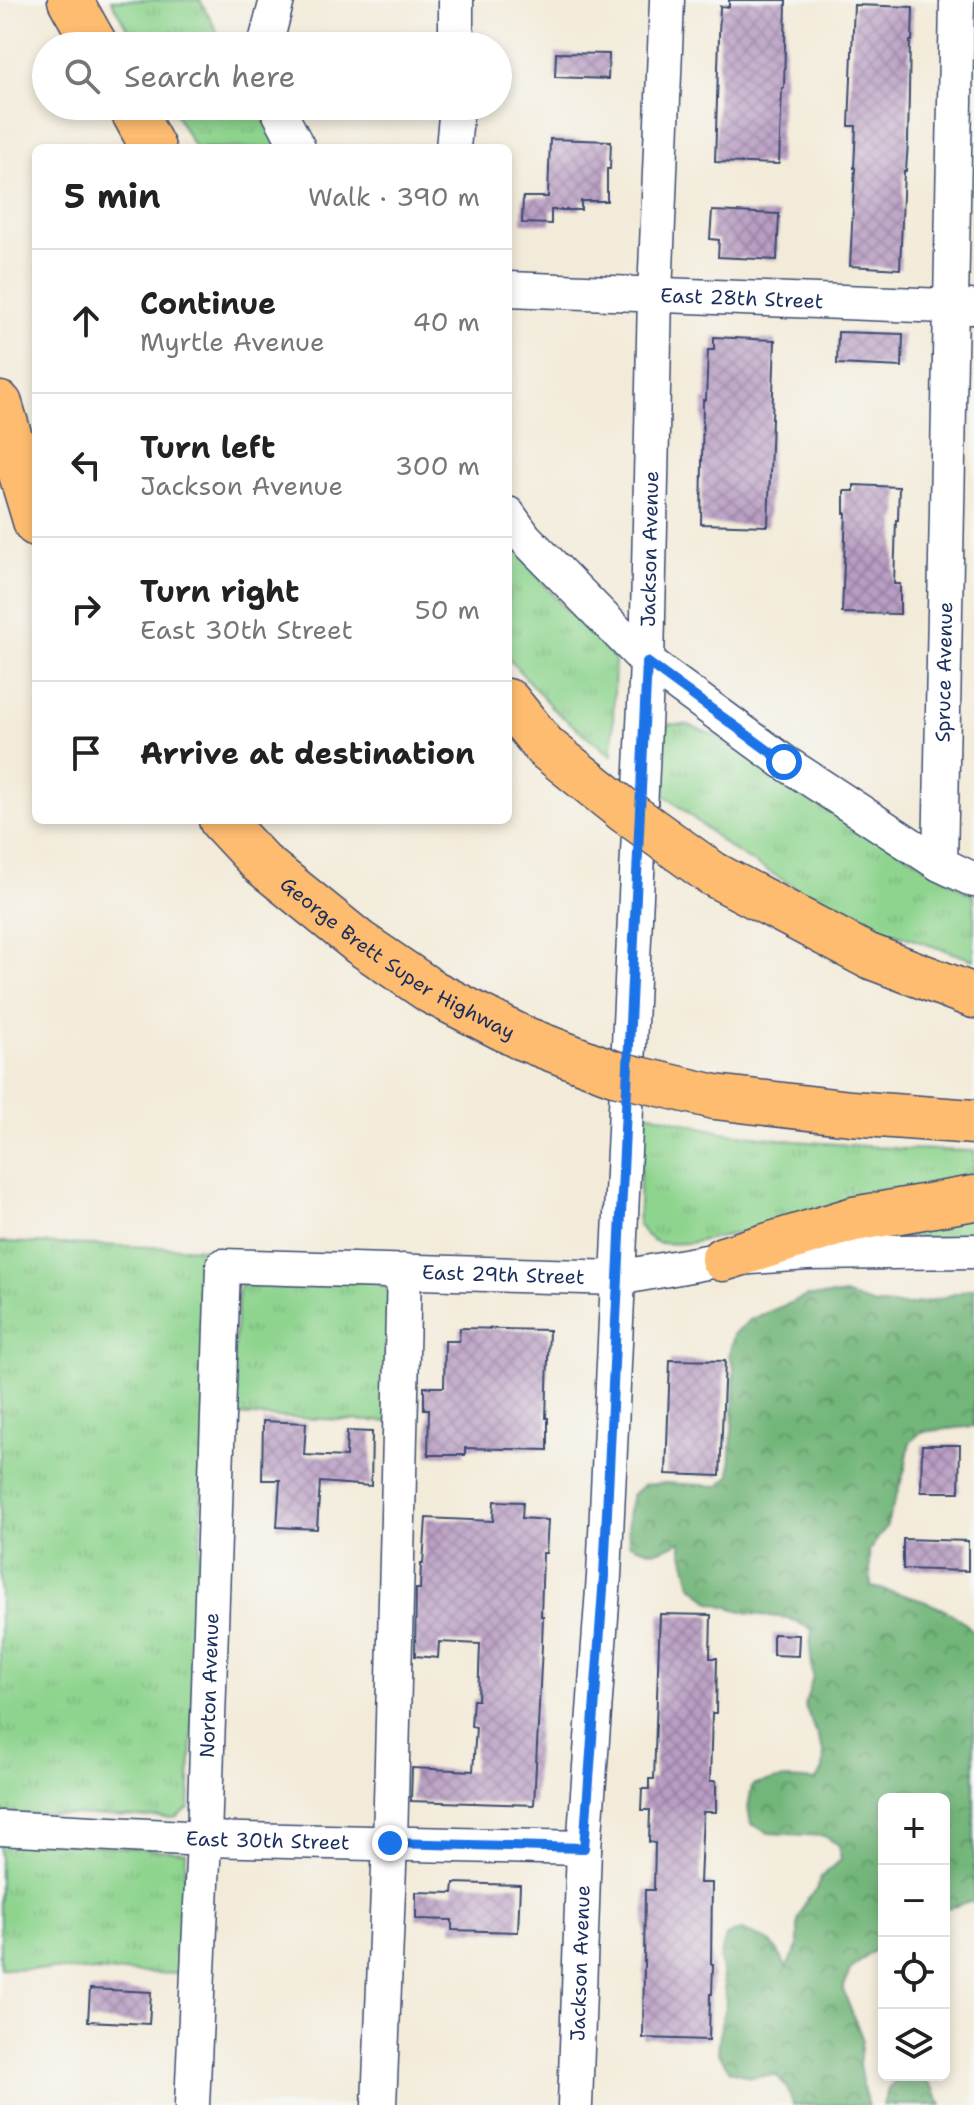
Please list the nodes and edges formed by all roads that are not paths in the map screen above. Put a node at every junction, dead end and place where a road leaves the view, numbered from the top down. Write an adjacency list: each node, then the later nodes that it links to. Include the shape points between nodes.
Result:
1 (70, 0): 6 (highway)
2 (277, 0): 7 (street)
3 (456, 0): 8 (street)
4 (667, 0): 16 (street, Jackson Avenue)
5 (957, 0): 17 (street, Spruce Avenue)
6 (88, 32)
7 (269, 32)
8 (457, 32)
9 (138, 120): 12 (highway)
10 (283, 120): 13 (street)
11 (456, 120): 14 (street)
12 (151, 144)
13 (296, 144)
14 (453, 144)
15 (512, 289): 16 (street, East 28th Street)
16 (655, 295): 17 (street, East 28th Street); 21 (street, Jackson Avenue)
17 (962, 306): 24 (street, Spruce Avenue)
18 (0, 404): 19 (highway)
19 (32, 511)
20 (512, 520): 21 (street)
21 (647, 662): 24 (street, via 784,762); 33 (street, Jackson Avenue)
22 (512, 706): 26 (highway, bridge, via 545,747 713,874 866,955)
23 (225, 824): 27 (highway, George Brett Super Highway, bridge, via 261,863 360,943 432,992 520,1037 614,1073 715,1097)
24 (940, 864): 25 (street)
25 (974, 880)
26 (974, 996)
27 (974, 1122)
28 (974, 1198): 30 (highway, via 854,1219)
29 (974, 1251): 30 (street, East 29th Street)
30 (723, 1259): 33 (street, East 29th Street)
31 (223, 1266): 32 (street, East 29th Street); 35 (street, Norton Avenue)
32 (404, 1271): 33 (street, East 29th Street); 36 (street)
33 (618, 1278): 37 (street, Jackson Avenue)
34 (0, 1828): 35 (street, East 30th Street)
35 (204, 1839): 36 (street, East 30th Street); 38 (street, Norton Avenue)
36 (390, 1843): 37 (street, East 30th Street); 39 (street)
37 (584, 1848): 40 (street, Jackson Avenue)
38 (192, 2105)
39 (379, 2105)
40 (575, 2105)

